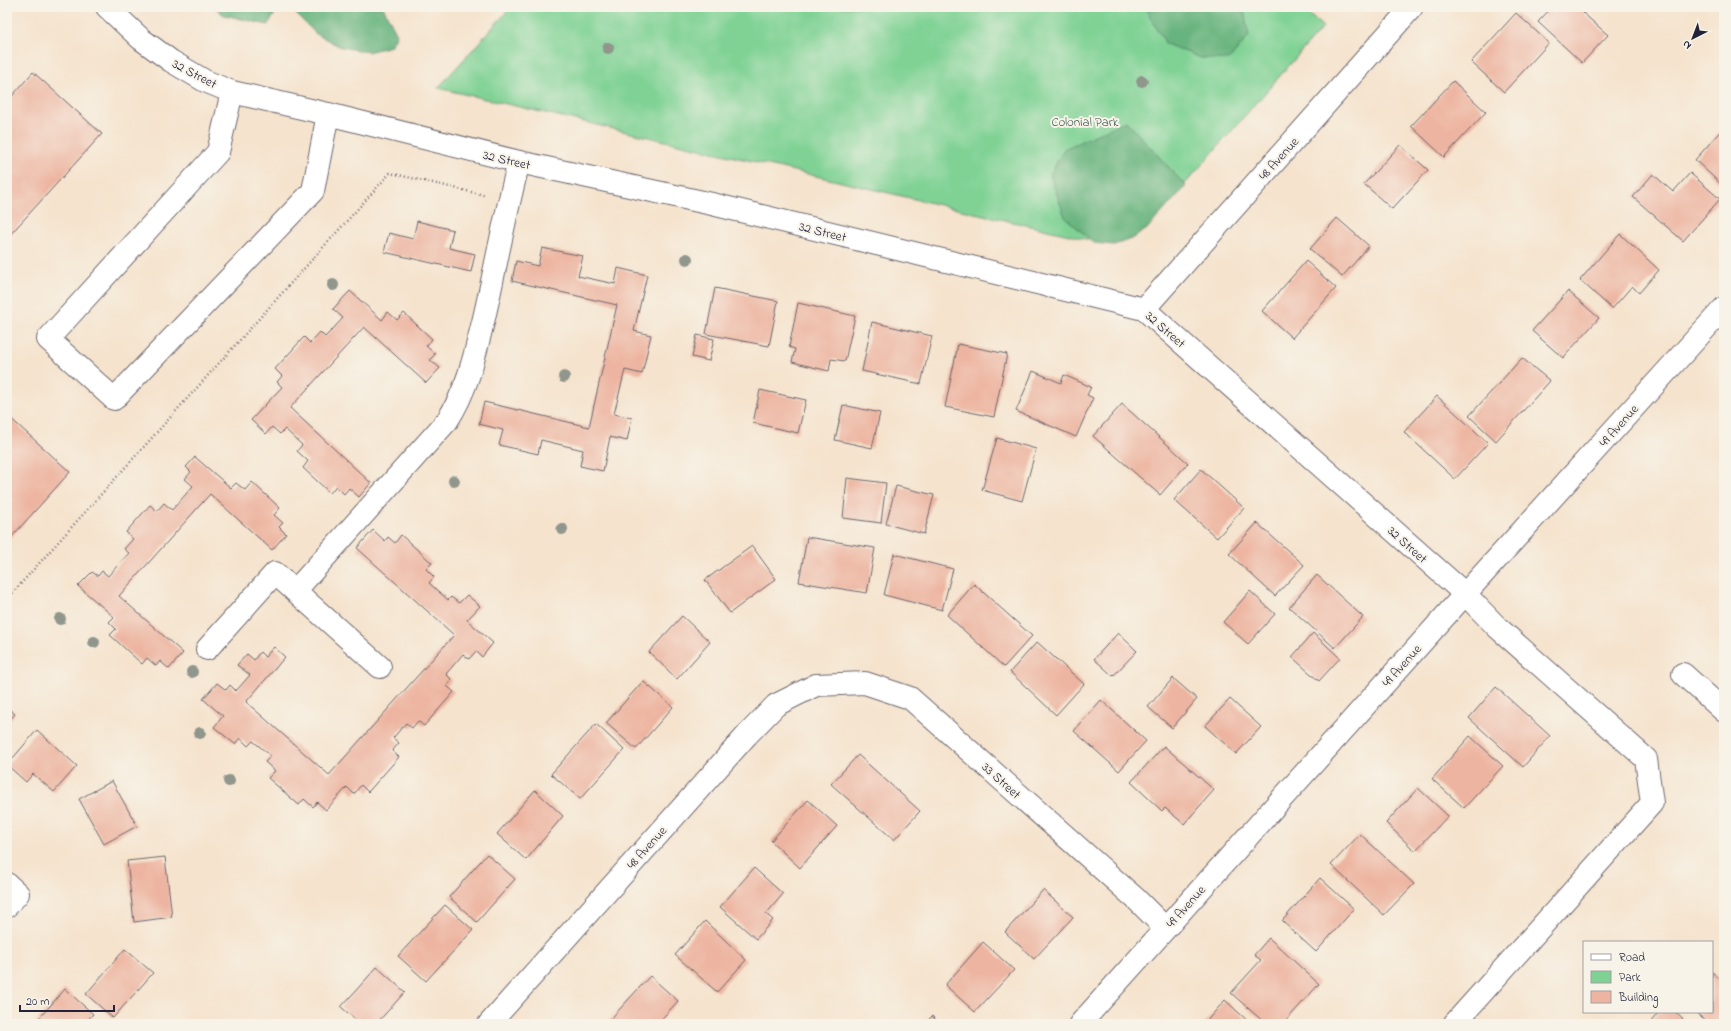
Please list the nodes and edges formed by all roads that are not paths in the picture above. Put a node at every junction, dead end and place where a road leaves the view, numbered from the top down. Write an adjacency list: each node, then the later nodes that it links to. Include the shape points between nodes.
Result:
1 (107, 7): 3 (street, 32 Street, via 141,39 172,61 205,81)
2 (1412, 7): 7 (street, 48 Avenue)
3 (232, 92): 4 (street, 32 Street); 4 (street, via 218,152 48,339 114,399 313,191)
4 (328, 114): 5 (street, 32 Street)
5 (519, 162): 7 (street, 32 Street, via 712,204); 8 (street, via 508,201 472,367 457,407)
6 (1724, 308): 9 (street, 49 Avenue)
7 (1144, 309): 9 (street, 32 Street)
8 (295, 591): 10 (street, via 275,573); 11 (street)
9 (1465, 594): 17 (street, 49 Avenue); 20 (street, 32 Street, via 1498,627 1646,759 1652,803)
10 (207, 649)
11 (380, 667)
12 (1683, 674): 14 (street)
13 (816, 685): 17 (street, 33 Street, via 865,683 910,698 1136,899); 18 (street, 48 Avenue, via 776,705 746,735)
14 (1724, 711)
15 (7, 884): 16 (street, via 18,894)
16 (7, 906)
17 (1165, 928): 19 (street, 49 Avenue)
18 (489, 1024)
19 (1080, 1024)
20 (1454, 1024)

